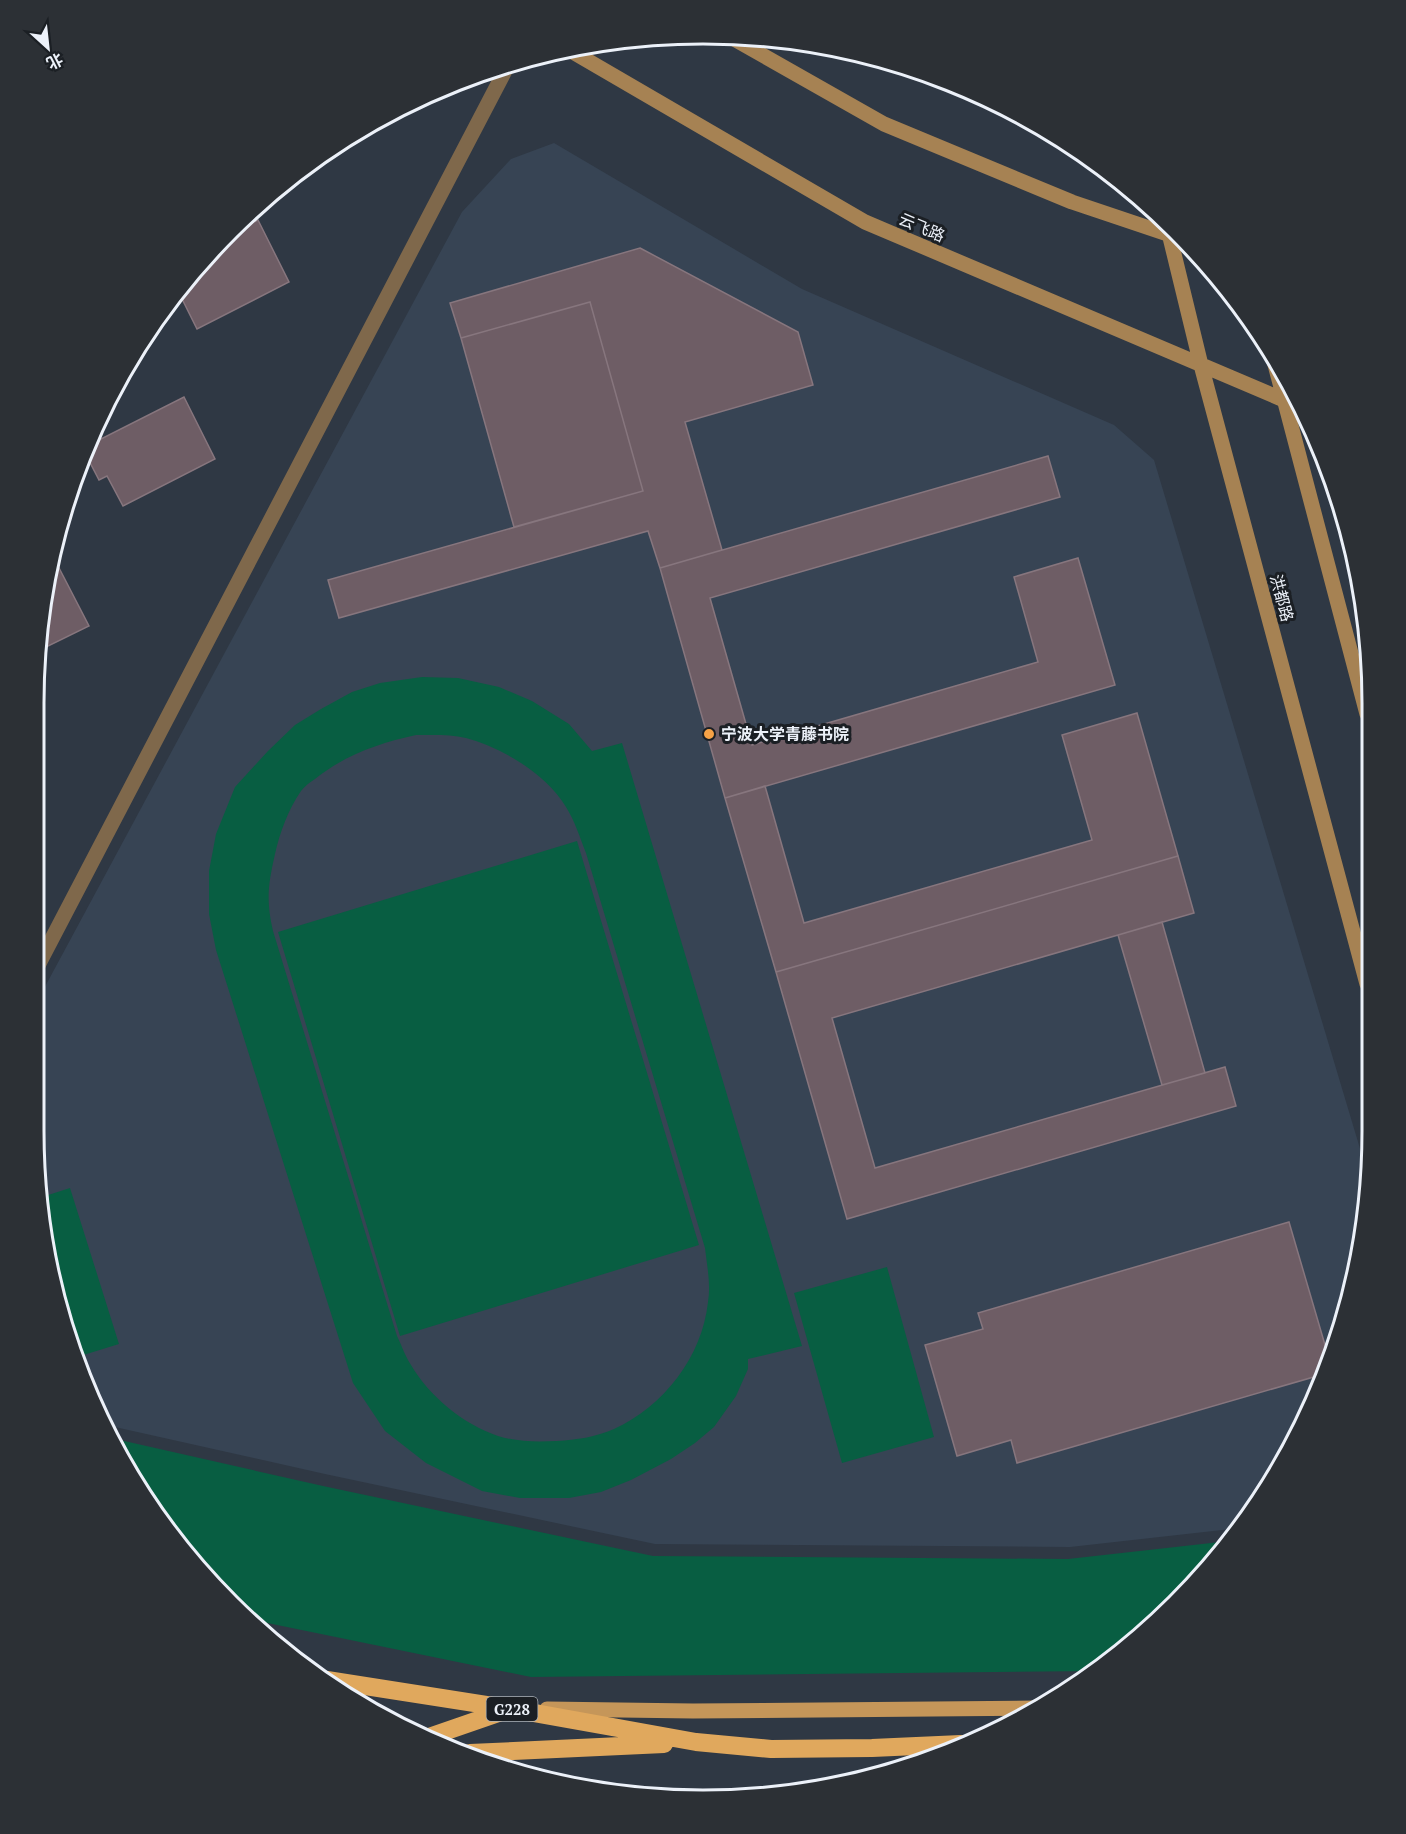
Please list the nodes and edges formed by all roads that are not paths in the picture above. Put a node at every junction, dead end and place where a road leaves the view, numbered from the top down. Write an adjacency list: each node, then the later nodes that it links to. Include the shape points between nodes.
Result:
1 (745, 45): 4 (main road, via 884,124 1072,202)
2 (578, 55): 6 (main road, 云飞路, via 865,222)
3 (503, 74): 10 (street)
4 (1156, 224)
5 (1170, 238): 6 (main road, 洪都路)
6 (1201, 365): 7 (main road, 云飞路); 11 (main road, 洪都路)
7 (1288, 400)
8 (1291, 406): 9 (main road)
9 (1362, 693)
10 (44, 954)
11 (1362, 965)
12 (342, 1682): 13 (highway, G228)
13 (512, 1708): 14 (main road, via 693,1712); 15 (highway); 16 (highway, G228)
14 (1021, 1708)
15 (438, 1734)
16 (696, 1742): 17 (highway, G228, via 771,1749); 18 (highway)
17 (943, 1745)
18 (482, 1752)

